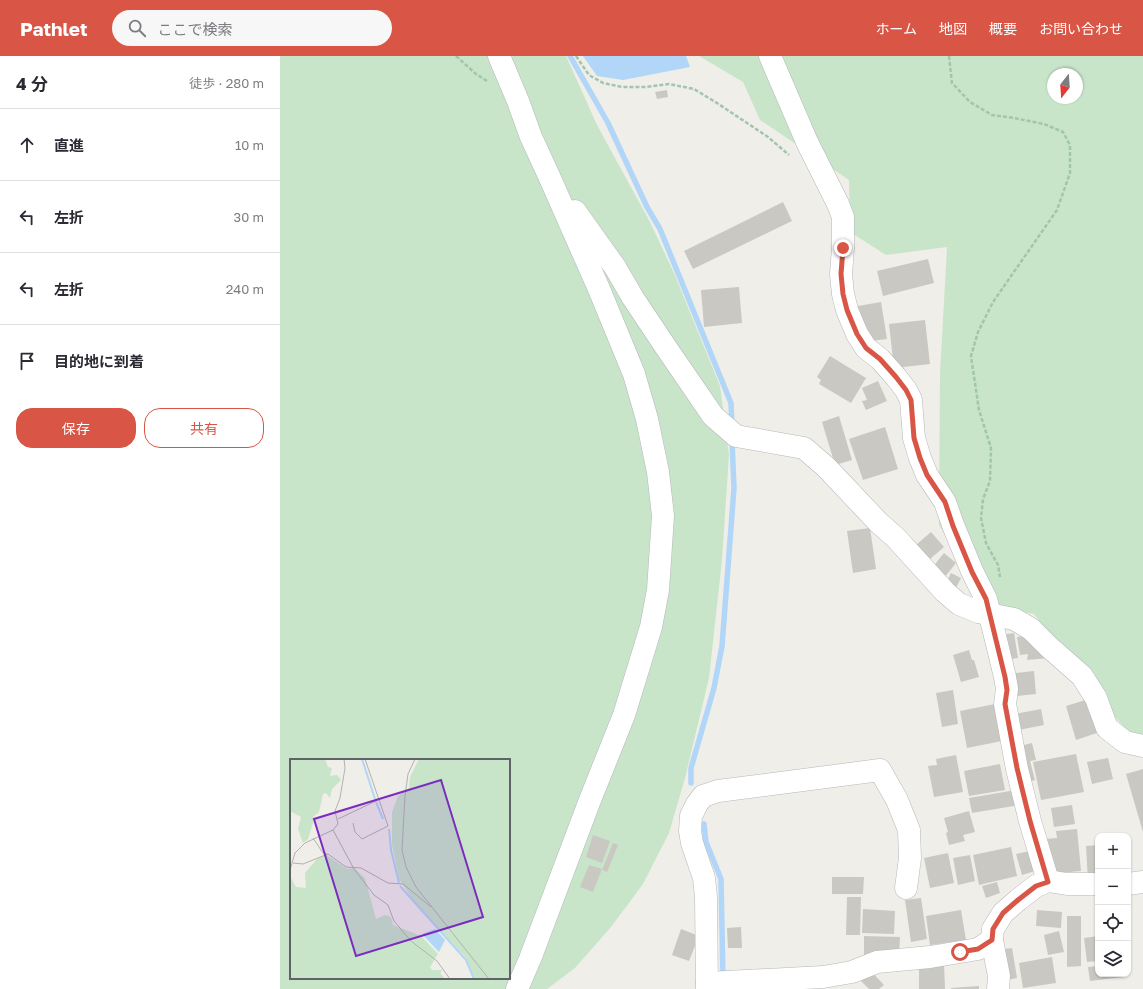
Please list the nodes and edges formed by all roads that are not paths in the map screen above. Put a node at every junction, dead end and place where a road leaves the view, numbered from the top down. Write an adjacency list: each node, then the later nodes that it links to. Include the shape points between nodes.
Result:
1 (499, 56): 3 (street)
2 (770, 56): 4 (street, via 843,217 841,274 847,310 866,348 896,377 911,400 914,438 920,458 927,475 945,502)
3 (549, 176): 4 (street, via 615,267 713,416 736,436 804,448 896,538 945,592 959,604 978,612); 14 (street, via 634,374 658,472 663,516 658,590 651,627 626,708)
4 (987, 607): 5 (street, via 1031,629 1082,676 1096,698 1107,728); 7 (street, via 1005,677 1005,704 1017,768)
5 (1134, 744): 6 (street, via 1130,749)
6 (1143, 755)
7 (1048, 882): 9 (street); 12 (street, via 1036,886 1003,913 993,929)
8 (1143, 882): 10 (street)
9 (1095, 884)
10 (1131, 884)
11 (906, 888): 13 (street, via 910,858 909,830 897,800 880,770 718,791 703,796 691,816 690,831 704,878)
12 (992, 940): 13 (street, via 978,949 877,962 852,972 823,977); 15 (street, via 999,976)
13 (707, 986)
14 (517, 989)
15 (998, 989)

